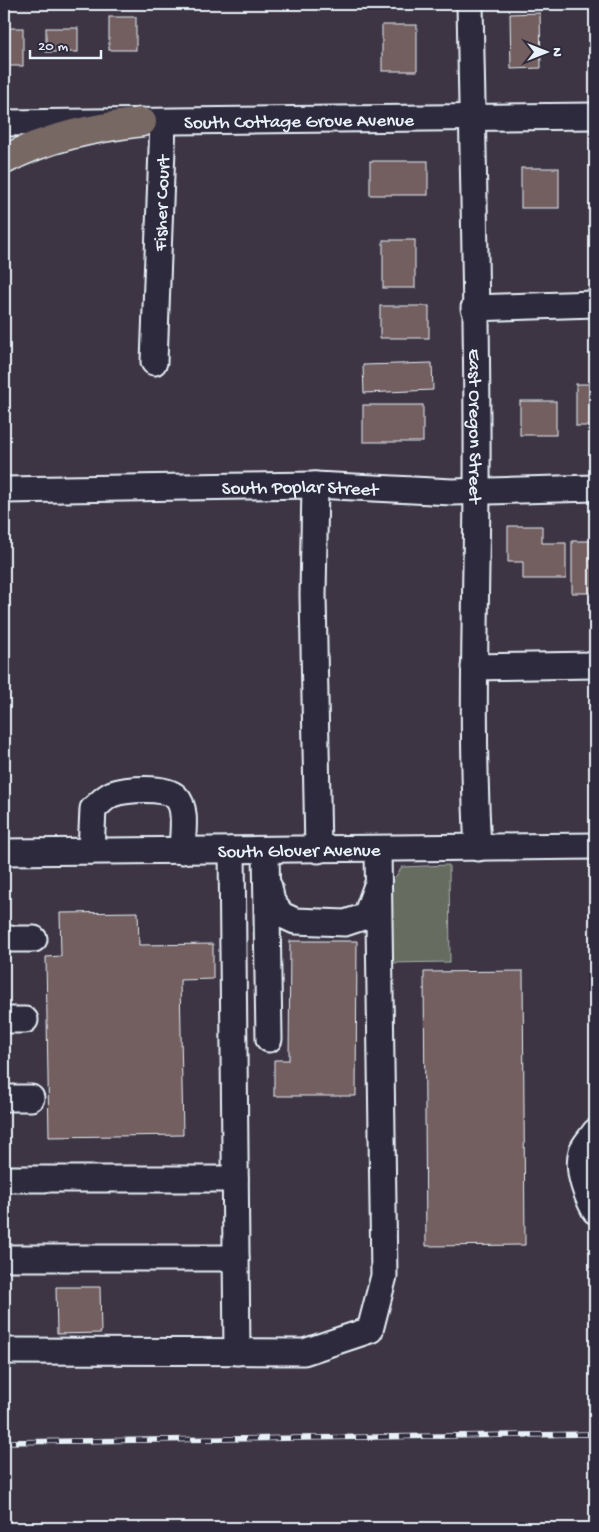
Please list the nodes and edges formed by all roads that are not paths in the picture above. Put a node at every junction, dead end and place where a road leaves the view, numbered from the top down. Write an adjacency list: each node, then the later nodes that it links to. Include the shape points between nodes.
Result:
1 (470, 4): 3 (street, East Oregon Street)
2 (595, 116): 3 (street, South Cottage Grove Avenue)
3 (472, 118): 4 (street, South Cottage Grove Avenue); 8 (street, East Oregon Street)
4 (153, 122): 5 (street, South Cottage Grove Avenue); 6 (main road, via 102,127 52,139); 9 (street, Fisher Court, via 157,285)
5 (4, 123)
6 (4, 160)
7 (595, 304): 8 (street)
8 (474, 308): 13 (street, East Oregon Street)
9 (154, 362)
10 (315, 485): 12 (street, South Poplar Street); 13 (street, South Poplar Street); 20 (street, via 313,595)
11 (595, 488): 13 (street, South Poplar Street)
12 (4, 490)
13 (477, 491): 15 (street, East Oregon Street)
14 (595, 665): 15 (street)
15 (474, 667): 16 (street, East Oregon Street, via 474,792)
16 (478, 848): 17 (street, South Glover Avenue); 24 (street, South Glover Avenue)
17 (595, 848)
18 (232, 850): 19 (street, South Glover Avenue); 22 (street, South Glover Avenue); 33 (street)
19 (266, 850): 20 (street, South Glover Avenue); 25 (street)
20 (318, 850): 24 (street, South Glover Avenue)
21 (91, 851): 22 (street, South Glover Avenue); 22 (street, via 94,809 110,795 124,791 160,790 176,797 182,810); 23 (street, South Glover Avenue)
22 (182, 851)
23 (4, 852)
24 (378, 861): 25 (street, via 374,894 366,916 345,923 295,921 282,915 272,902); 38 (street, via 384,1276 370,1330 304,1352)
25 (266, 875): 28 (street)
26 (4, 939): 27 (street)
27 (34, 939)
28 (268, 1039)
29 (4, 1098): 30 (street)
30 (31, 1098)
31 (595, 1132): 34 (street, via 582,1150 580,1171 588,1200)
32 (4, 1179): 33 (street)
33 (235, 1179): 36 (street)
34 (595, 1211)
35 (4, 1258): 36 (street)
36 (236, 1258): 38 (street)
37 (4, 1351): 38 (street)
38 (237, 1352)

